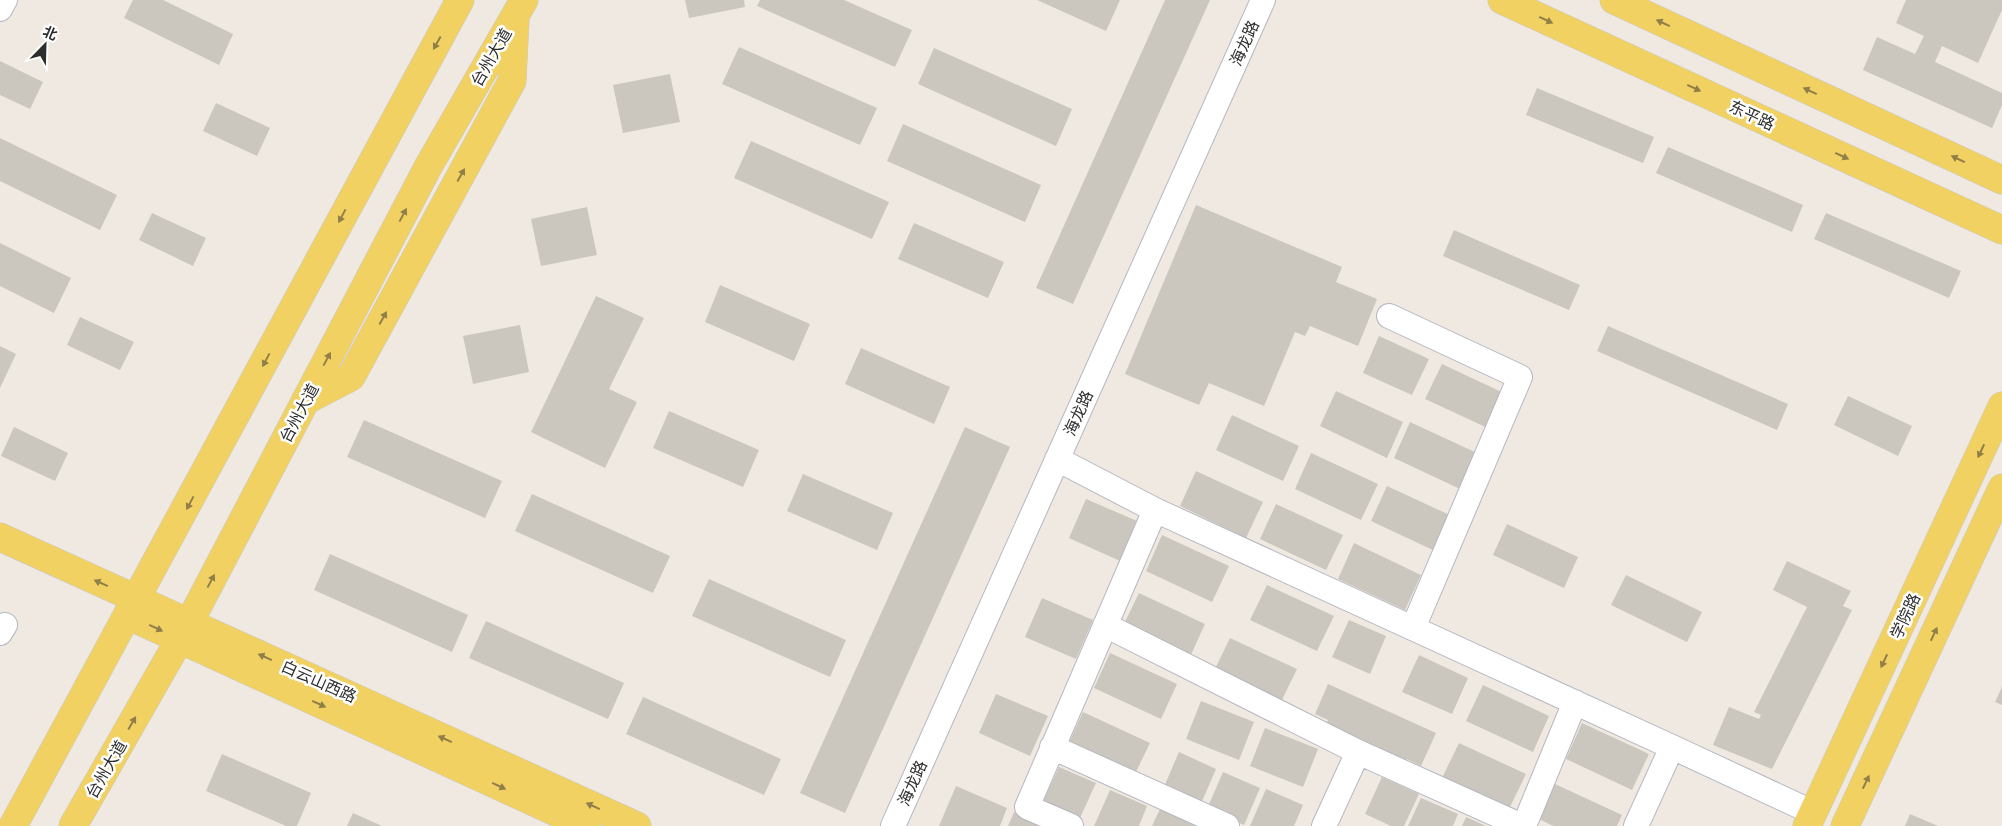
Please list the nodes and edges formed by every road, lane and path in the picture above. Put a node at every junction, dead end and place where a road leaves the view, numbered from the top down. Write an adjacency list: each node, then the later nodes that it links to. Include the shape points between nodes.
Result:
1 (5, 0): 8 (street)
2 (439, 0): 9 (main road, via 377,111)
3 (460, 0): 9 (main road, one-way to 9)
4 (1264, 0): 14 (street, 海龙路)
5 (1502, 0): 11 (main road, 东平路, one-way to 11)
6 (1614, 0): 10 (main road, one-way to 6)
7 (519, 8): 22 (main road, 台州大道, one-way to 7, via 428,167)
8 (0, 9)
9 (383, 140): 19 (main road, one-way to 19)
10 (2002, 180)
11 (2002, 230)
12 (1389, 316): 21 (street, via 1520,377)
13 (2002, 406): 29 (main road, 学院路, one-way to 29)
14 (1058, 459): 16 (street); 34 (street, 海龙路)
15 (2002, 488): 40 (main road, one-way to 15)
16 (1155, 510): 20 (street); 21 (street)
17 (0, 537): 19 (main road, 白云山西路, one-way to 17)
18 (0, 557): 19 (main road, 白云山西路)
19 (134, 608): 22 (main road, 白云山西路); 26 (main road)
20 (1105, 625): 24 (street); 27 (street)
21 (1413, 628): 23 (street)
22 (184, 631): 31 (main road, 台州大道, one-way to 22); 32 (main road, 白云山西路, one-way to 32); 33 (main road, 白云山西路, one-way to 22)
23 (1575, 702): 25 (street); 38 (street)
24 (1052, 747): 35 (street, via 1026,806); 36 (street)
25 (1672, 747): 29 (street); 39 (street)
26 (55, 751): 28 (main road, via 18,781); 30 (main road)
27 (1358, 752): 37 (street); 38 (street)
28 (0, 812)
29 (1810, 819)
30 (13, 826)
31 (74, 826)
32 (586, 826)
33 (637, 826)
34 (893, 826)
35 (1070, 826)
36 (1227, 826)
37 (1324, 826)
38 (1523, 826)
39 (1636, 826)
40 (1845, 826)

